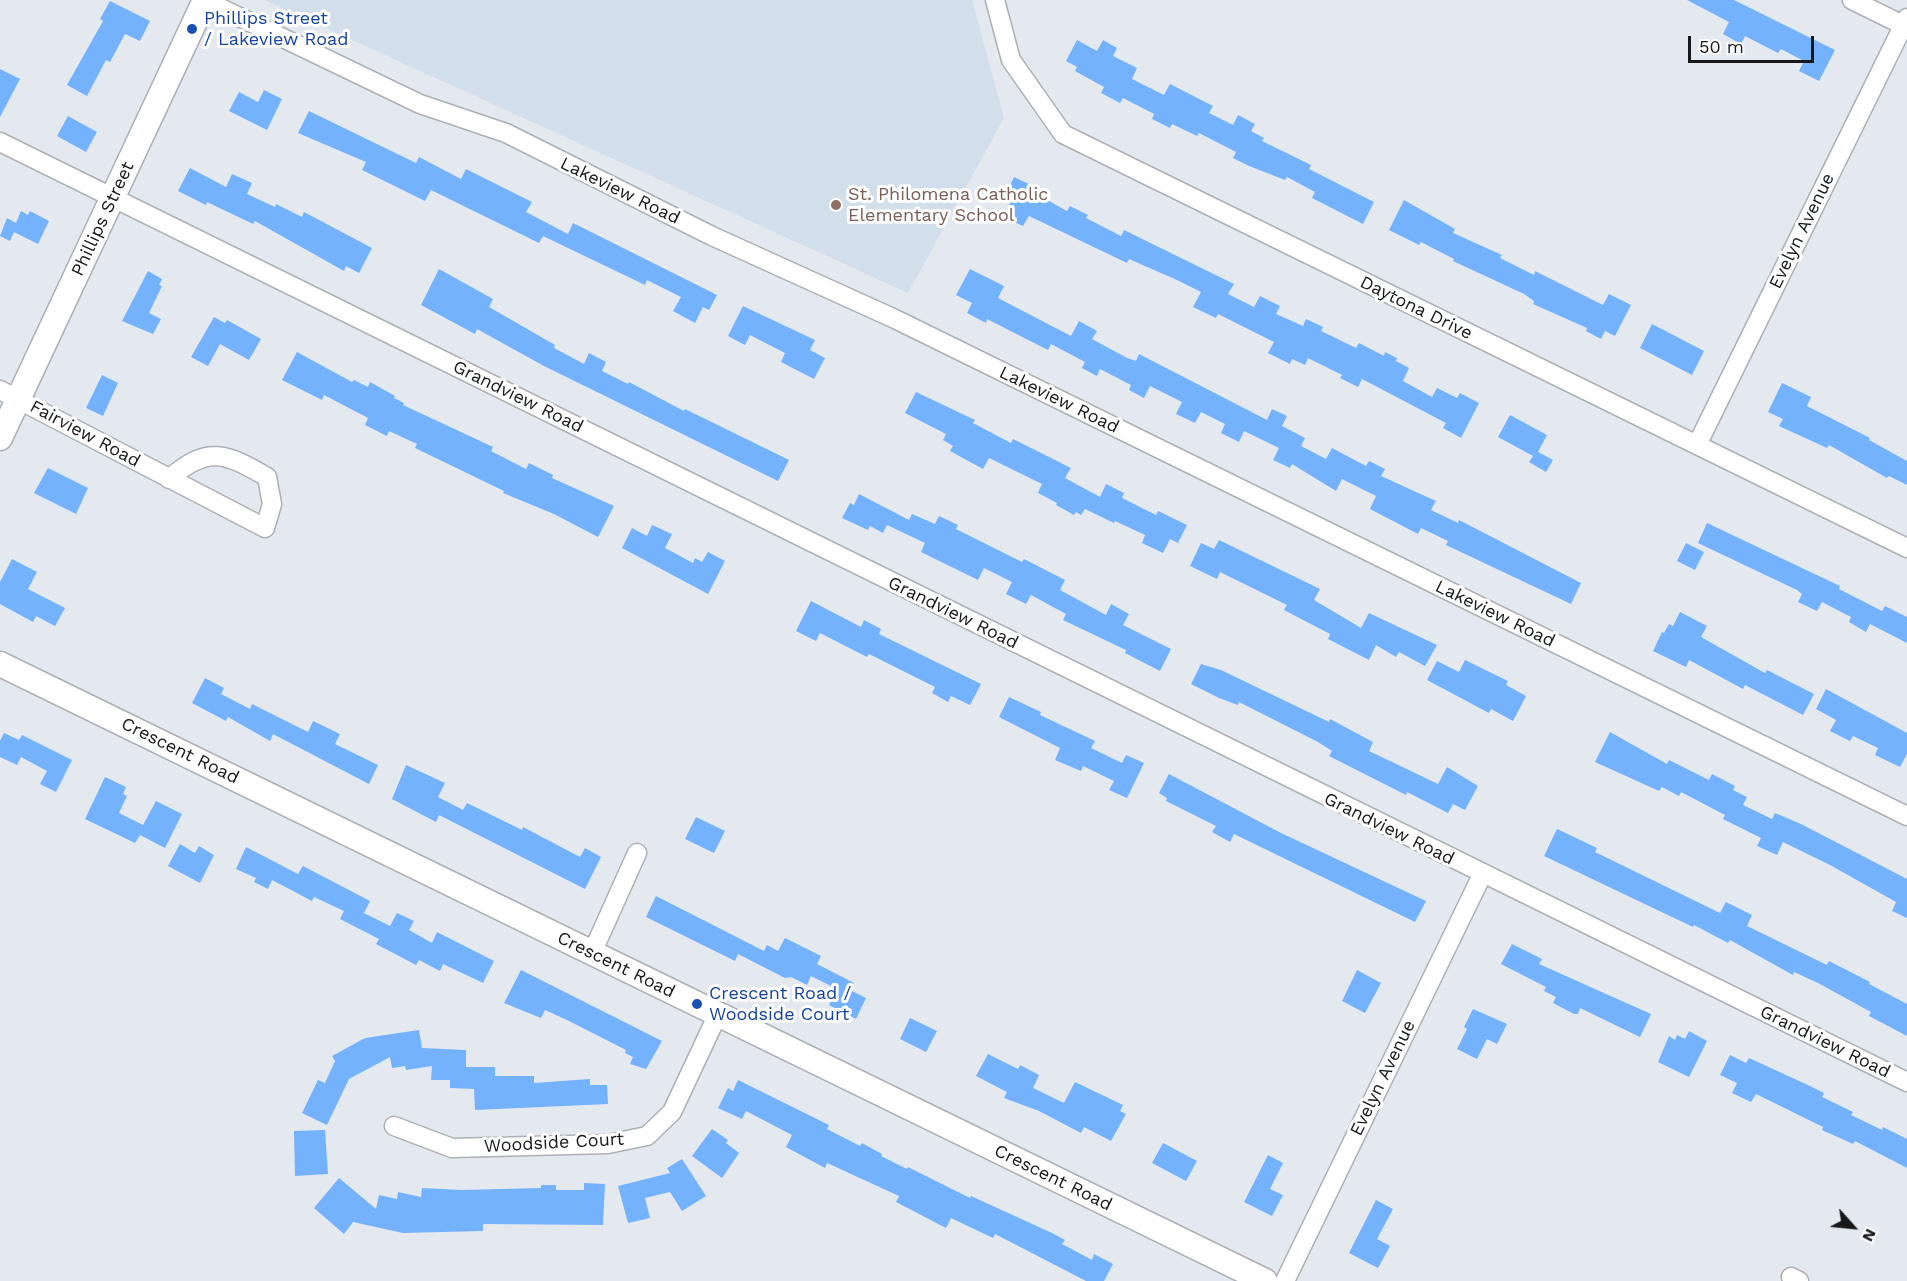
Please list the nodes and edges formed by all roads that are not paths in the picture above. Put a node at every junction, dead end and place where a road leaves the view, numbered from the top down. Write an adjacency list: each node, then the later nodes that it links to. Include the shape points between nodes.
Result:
1 (205, 0): 6 (street, Phillips Street); 13 (street, Lakeview Road, via 420,104 506,133 712,236 895,319)
2 (995, 0): 9 (street, Daytona Drive, via 1011,60 1063,134)
3 (1852, 0): 4 (street)
4 (1906, 23): 9 (street, Evelyn Avenue)
5 (0, 142): 6 (street, Grandview Road)
6 (113, 198): 7 (street, Phillips Street); 15 (street, Grandview Road)
7 (9, 395): 8 (street, Phillips Street); 10 (street, Fairview Road)
8 (0, 438)
9 (1697, 445): 11 (street, Daytona Drive)
10 (169, 479): 10 (street, Fairview Road, via 254,523 265,528 272,504 267,477 234,458 208,456 184,465)
11 (1907, 548)
12 (0, 663): 16 (street, Crescent Road)
13 (1907, 816)
14 (637, 853): 16 (street)
15 (1482, 874): 18 (street, Grandview Road); 21 (street, Evelyn Avenue)
16 (592, 953): 17 (street, Crescent Road)
17 (718, 1014): 19 (street, Woodside Court, via 672,1112 647,1136 608,1144 452,1148); 20 (street, Crescent Road)
18 (1907, 1082)
19 (394, 1126)
20 (1265, 1281)
21 (1285, 1281)

